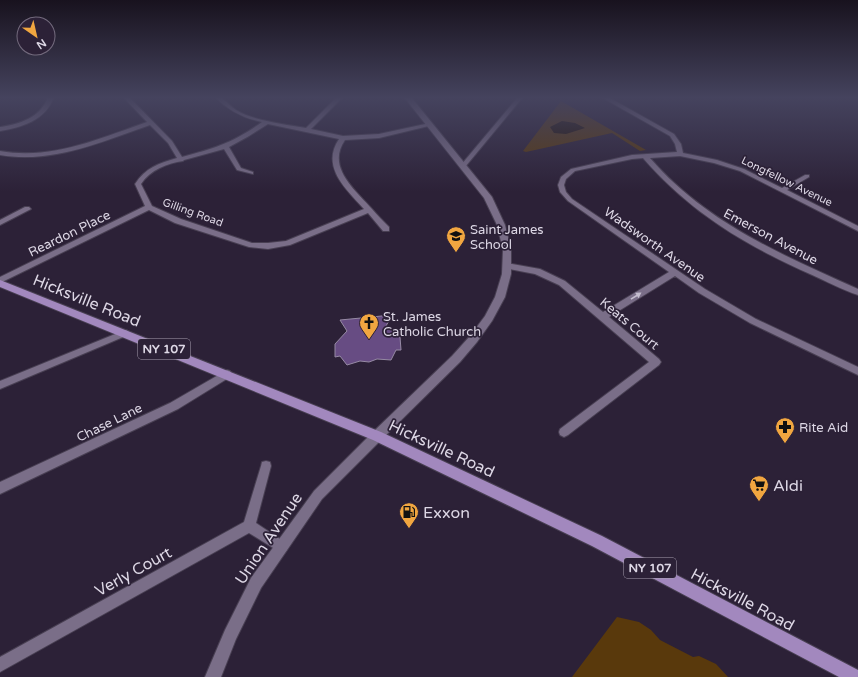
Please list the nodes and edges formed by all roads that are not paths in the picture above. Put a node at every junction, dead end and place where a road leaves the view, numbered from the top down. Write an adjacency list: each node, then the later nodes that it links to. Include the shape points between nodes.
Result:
1 (133, 129): 12 (street, via 51,154 21,157)
2 (156, 129): 15 (street, via 170,142)
3 (257, 129): 11 (street, Gilling Road)
4 (300, 129): 9 (street)
5 (413, 129): 10 (street, via 378,136)
6 (433, 129): 16 (main road, Union Avenue)
7 (494, 129): 16 (street)
8 (660, 129): 13 (street, via 672,135 678,144)
9 (307, 130): 10 (street)
10 (343, 138): 22 (street, via 336,149 337,171 342,181)
11 (226, 147): 15 (street, Gilling Road); 17 (street, via 239,169)
12 (0, 153)
13 (680, 154): 14 (street, Wadsworth Avenue); 19 (street, Longfellow Avenue, via 730,165)
14 (645, 156): 27 (street, Wadsworth Avenue, via 573,170 563,178 561,185 570,200); 29 (street, Emerson Avenue, via 674,188 720,223 785,260)
15 (181, 160): 20 (street, Gilling Road, via 150,170 140,179 139,188)
16 (463, 166): 26 (main road, Union Avenue, via 498,214 506,243)
17 (251, 173)
18 (807, 176): 19 (street)
19 (783, 190): 25 (street, Longfellow Avenue)
20 (149, 207): 22 (street, Gilling Road, via 178,221 252,245 268,246 287,243); 28 (street, Reardon Place)
21 (27, 210): 23 (street)
22 (369, 210): 24 (street)
23 (0, 223)
24 (386, 228)
25 (858, 229)
26 (507, 266): 30 (street, Keats Court, via 536,271 562,283); 36 (main road, Union Avenue, via 504,287 485,326 459,357)
27 (675, 272): 30 (street, one-way to 27); 32 (street, Wadsworth Avenue, via 753,321)
28 (0, 281): 31 (main road, Hicksville Road / NY 107)
29 (858, 292)
30 (602, 317): 35 (street, Keats Court, via 656,362)
31 (125, 333): 33 (main road, Hicksville Road / NY 107); 34 (street)
32 (858, 371)
33 (227, 374): 36 (main road, Hicksville Road / NY 107); 38 (street, Chase Lane, via 174,406)
34 (0, 385)
35 (564, 432)
36 (377, 436): 40 (main road, Union Avenue, via 318,495); 43 (main road, Hicksville Road / NY 107, via 597,541)
37 (266, 466): 39 (street)
38 (0, 488)
39 (249, 526): 40 (street); 41 (street, Verly Court)
40 (282, 547): 42 (main road, Union Avenue, via 256,583 230,635)
41 (0, 665)
42 (213, 677)
43 (855, 677)

